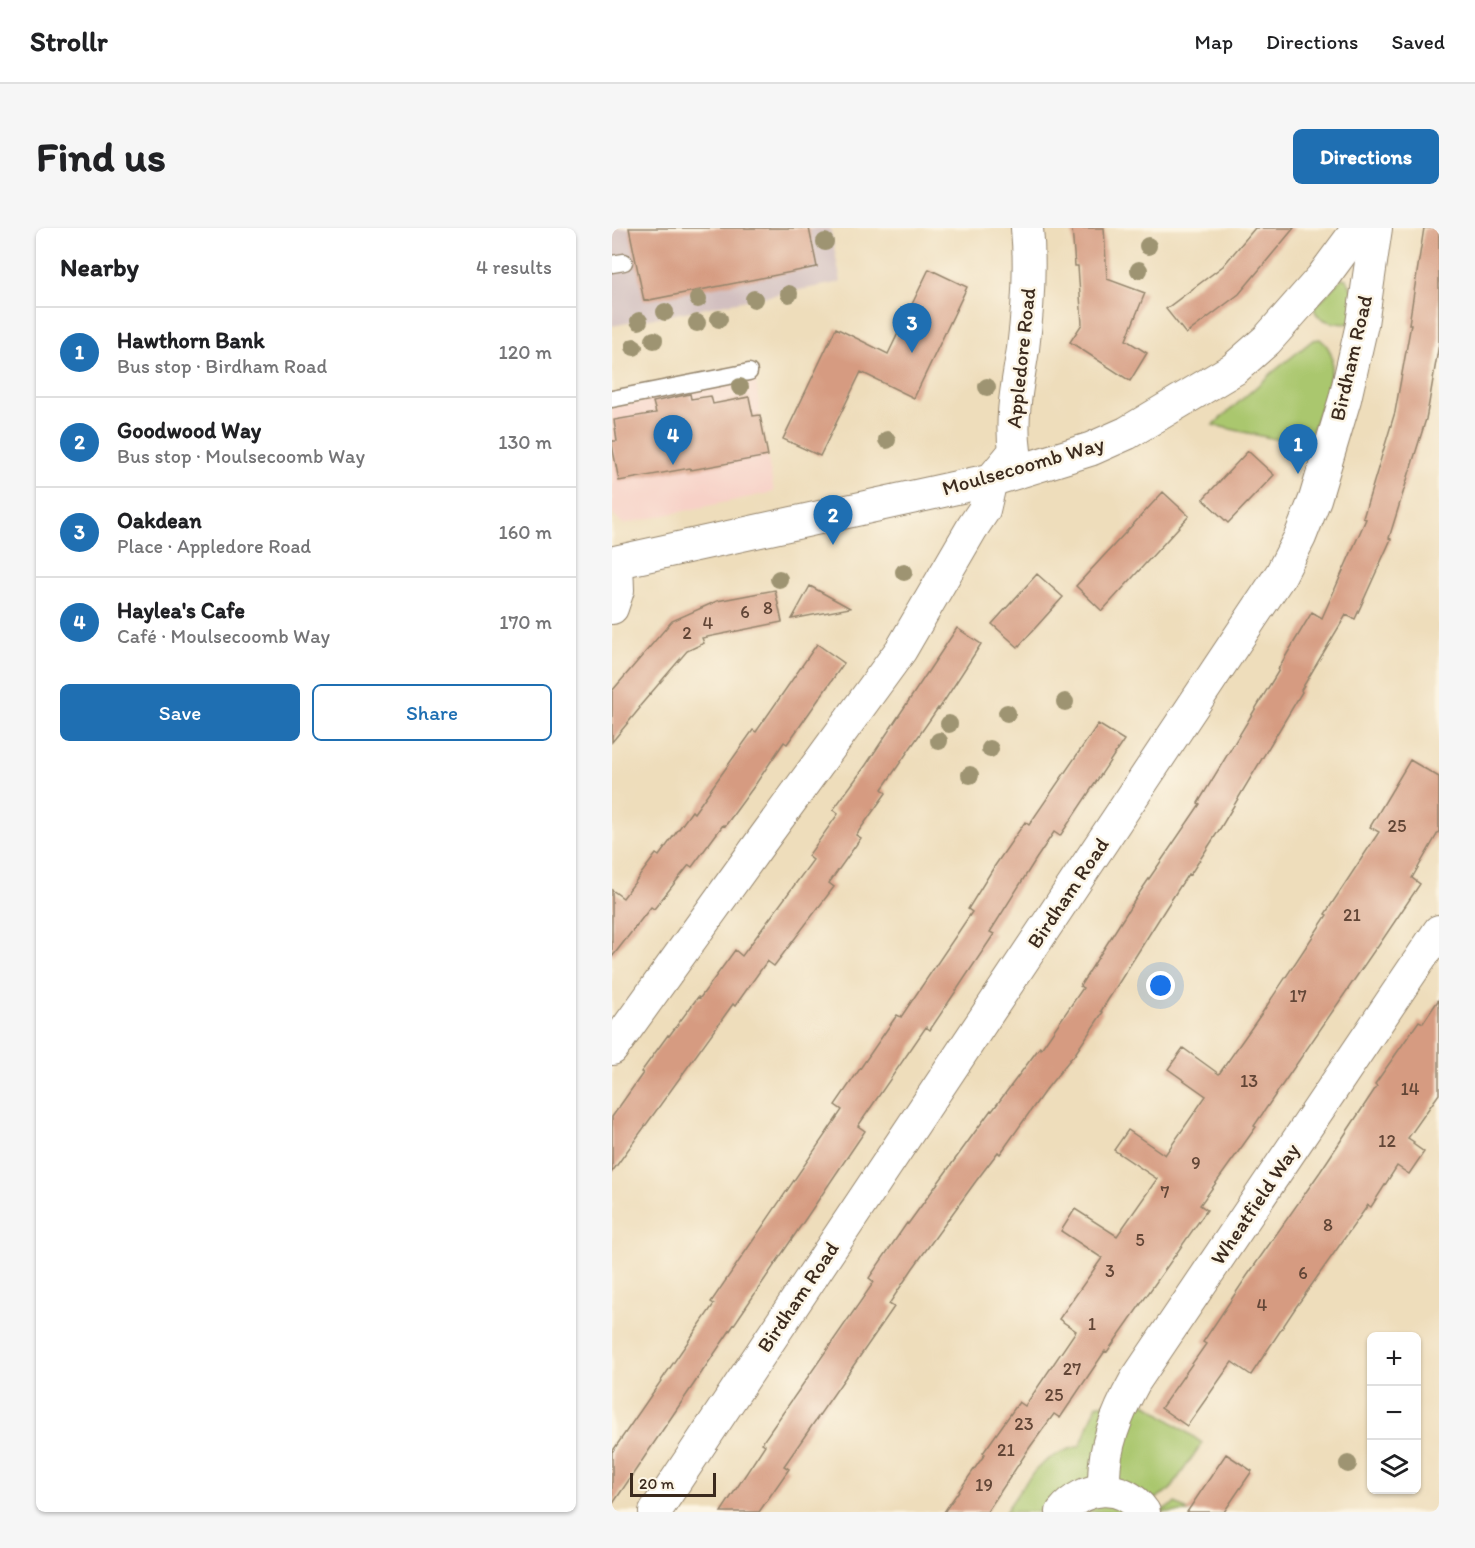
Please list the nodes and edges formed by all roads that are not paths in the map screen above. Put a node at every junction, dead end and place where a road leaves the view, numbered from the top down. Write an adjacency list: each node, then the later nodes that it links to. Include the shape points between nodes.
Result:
1 (1027, 228): 6 (street, Appledore Road, via 1029,300 1013,425 1015,451)
2 (1359, 228): 6 (street, Moulsecoomb Way, via 1291,315 1234,369 1118,437)
3 (1376, 228): 12 (street, Birdham Road, via 1362,324 1345,399 1315,499 1281,574)
4 (749, 372): 5 (lane)
5 (612, 399)
6 (991, 480): 7 (street, Moulsecoomb Way); 10 (street, via 984,510 901,650)
7 (614, 563): 8 (street, via 618,590)
8 (612, 608)
9 (1439, 931): 11 (street, Wheatfield Way, via 1135,1381 1109,1444 1103,1476)
10 (612, 1049)
11 (1105, 1490): 13 (street, via 1086,1493); 14 (street, via 1126,1495)
12 (655, 1512)
13 (1062, 1512)
14 (1144, 1512)

